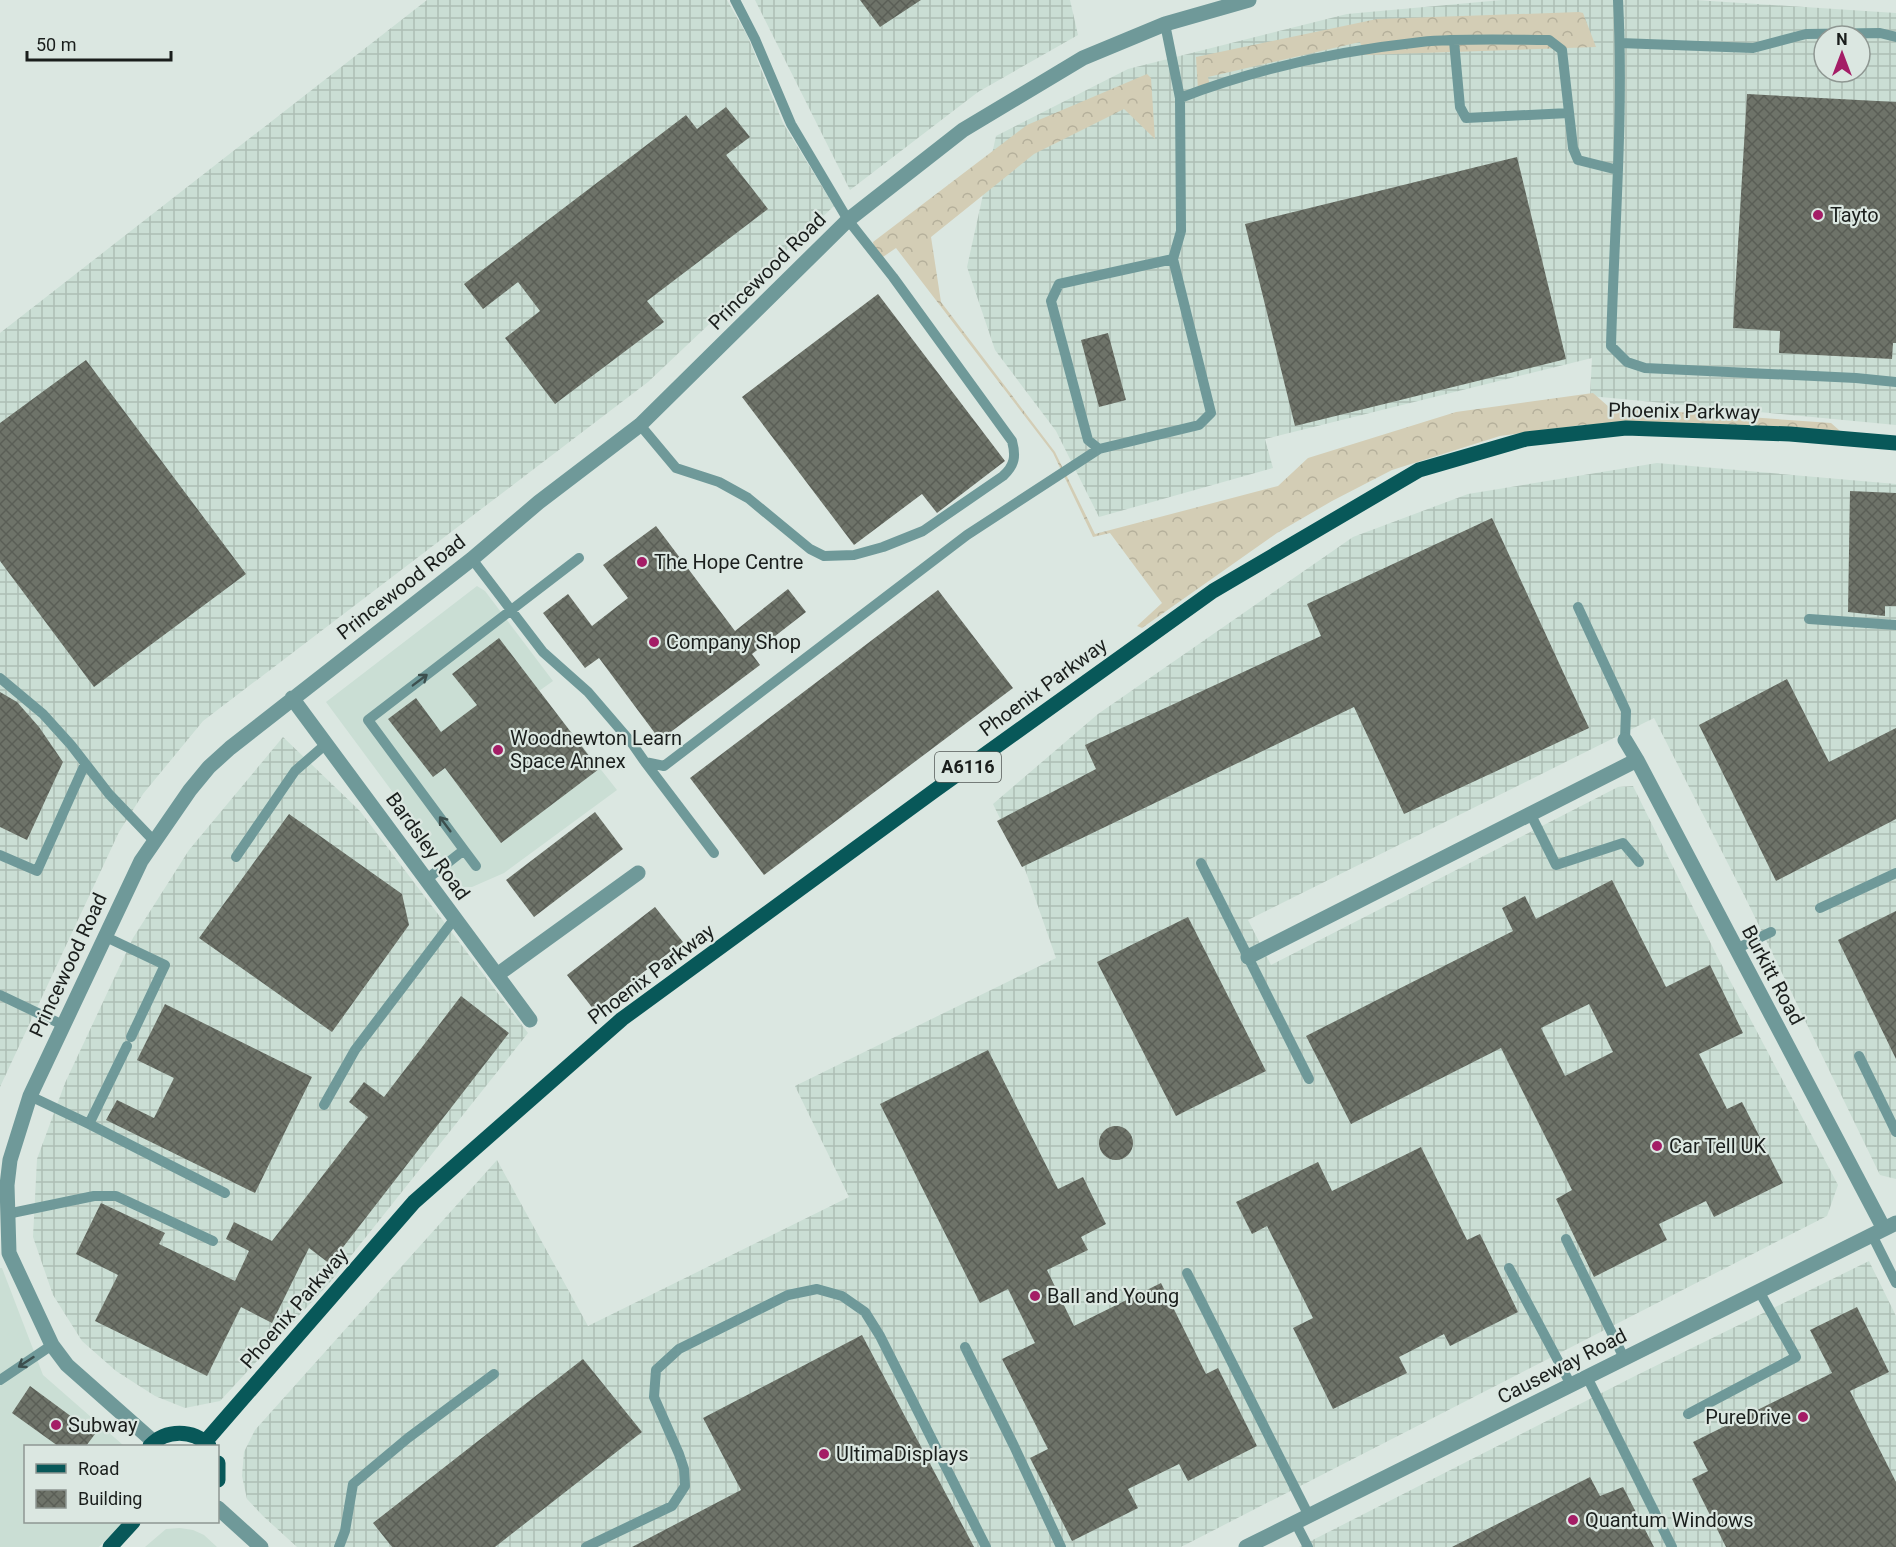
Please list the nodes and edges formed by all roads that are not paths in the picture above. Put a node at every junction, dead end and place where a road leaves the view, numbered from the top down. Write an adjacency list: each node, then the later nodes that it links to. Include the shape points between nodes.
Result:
1 (735, 0): 11 (lane, via 791,124)
2 (1249, 0): 4 (street, Princewood Road)
3 (1618, 0): 7 (lane)
4 (1165, 24): 8 (lane); 11 (street, Princewood Road, via 1083,58 963,130)
5 (1896, 38): 7 (lane, via 1880,33 1806,34 1753,48)
6 (1454, 41): 8 (lane, via 1422,42 1291,62); 9 (lane, via 1549,40 1562,50); 9 (lane, via 1460,107 1466,118)
7 (1620, 43): 10 (lane)
8 (1180, 98): 12 (lane, via 1181,231)
9 (1569, 113): 10 (lane, via 1578,160)
10 (1618, 170): 13 (lane, via 1611,346 1627,362 1645,368)
11 (848, 220): 14 (street, Princewood Road); 14 (lane, via 1012,441 1015,461 1011,468 923,531 854,555 824,556 748,498 719,482 676,468)
12 (1173, 259): 16 (lane, via 1211,413 1199,425); 16 (lane, via 1059,284 1051,301 1088,440)
13 (1896, 382)
14 (640, 425): 18 (street, Princewood Road)
15 (1896, 443): 78 (main road, Phoenix Parkway / A6116, via 1790,434 1626,428 1526,440 1419,470 1213,591 622,1019 414,1202)
16 (1099, 449): 28 (lane, via 967,535 664,766)
17 (579, 558): 20 (lane)
18 (472, 559): 20 (lane); 24 (street, Princewood Road)
19 (1578, 608): 25 (lane, via 1626,711)
20 (511, 611): 28 (lane, via 543,651 588,692); 32 (lane, one-way to 20, via 368,720)
21 (1809, 619): 22 (lane)
22 (1896, 625)
23 (0, 678): 29 (lane, via 43,714)
24 (292, 698): 26 (street, Bardsley Road); 31 (street, Princewood Road, via 209,767)
25 (1625, 740): 27 (street, Burkitt Road)
26 (326, 744): 35 (lane, via 295,771); 41 (street, Bardsley Road)
27 (1637, 760): 30 (street); 46 (street, Burkitt Road)
28 (645, 762): 33 (lane)
29 (85, 764): 31 (lane); 34 (lane, via 37,871)
30 (1531, 815): 36 (lane, via 1556,865 1623,843); 47 (street)
31 (155, 842): 45 (street, Princewood Road, via 141,861)
32 (464, 850): 38 (lane); 41 (lane)
33 (714, 853)
34 (0, 855)
35 (236, 857)
36 (1639, 862)
37 (1201, 863): 47 (lane)
38 (476, 866)
39 (638, 873): 48 (street)
40 (1896, 873): 42 (lane)
41 (427, 879): 43 (street, Bardsley Road)
42 (1820, 908)
43 (455, 918): 48 (street, Bardsley Road); 55 (lane, via 355,1050)
44 (1771, 932): 46 (lane)
45 (106, 937): 51 (street, Princewood Road); 56 (lane, via 165,965)
46 (1736, 950): 61 (street, Burkitt Road)
47 (1248, 957): 53 (lane)
48 (497, 975): 50 (street, Bardsley Road)
49 (0, 995): 51 (lane)
50 (530, 1020)
51 (63, 1025): 54 (street, Princewood Road)
52 (1859, 1056): 57 (lane)
53 (1309, 1079)
54 (30, 1096): 56 (lane); 58 (street, Princewood Road)
55 (324, 1105)
56 (88, 1124): 59 (lane)
57 (1896, 1132)
58 (5, 1159): 60 (street, Princewood Road)
59 (225, 1194)
60 (8, 1214): 63 (lane, via 94,1196 116,1196); 64 (street, Princewood Road)
61 (1884, 1229): 67 (lane); 68 (street, Causeway Road)
62 (1566, 1239): 71 (lane)
63 (213, 1241)
64 (5, 1254): 69 (street, Princewood Road)
65 (1509, 1268): 75 (lane)
66 (1187, 1273): 80 (lane)
67 (1896, 1283)
68 (1760, 1291): 71 (street, Causeway Road); 76 (lane, via 1796,1357)
69 (52, 1345): 73 (lane, one-way to 73); 77 (street, Princewood Road, via 67,1365)
70 (965, 1347): 87 (lane)
71 (1624, 1358): 74 (street, Causeway Road)
72 (494, 1374): 84 (lane, via 353,1484)
73 (1, 1377)
74 (1587, 1377): 75 (street, Causeway Road); 90 (lane)
75 (1571, 1385): 80 (street, Causeway Road)
76 (1689, 1414)
77 (152, 1444): 78 (main road, A6116, via 174,1433 185,1433)
78 (207, 1444)
79 (219, 1509): 83 (street)
80 (1302, 1519): 88 (street, Causeway Road); 89 (lane)
81 (131, 1523): 82 (main road)
82 (110, 1547)
83 (261, 1547)
84 (339, 1547)
85 (586, 1547): 86 (lane, via 672,1506 685,1486 679,1454 654,1397 656,1370 679,1349 788,1295 817,1289 842,1296 865,1312)
86 (986, 1547)
87 (1061, 1547)
88 (1246, 1547)
89 (1308, 1547)
90 (1672, 1547)

